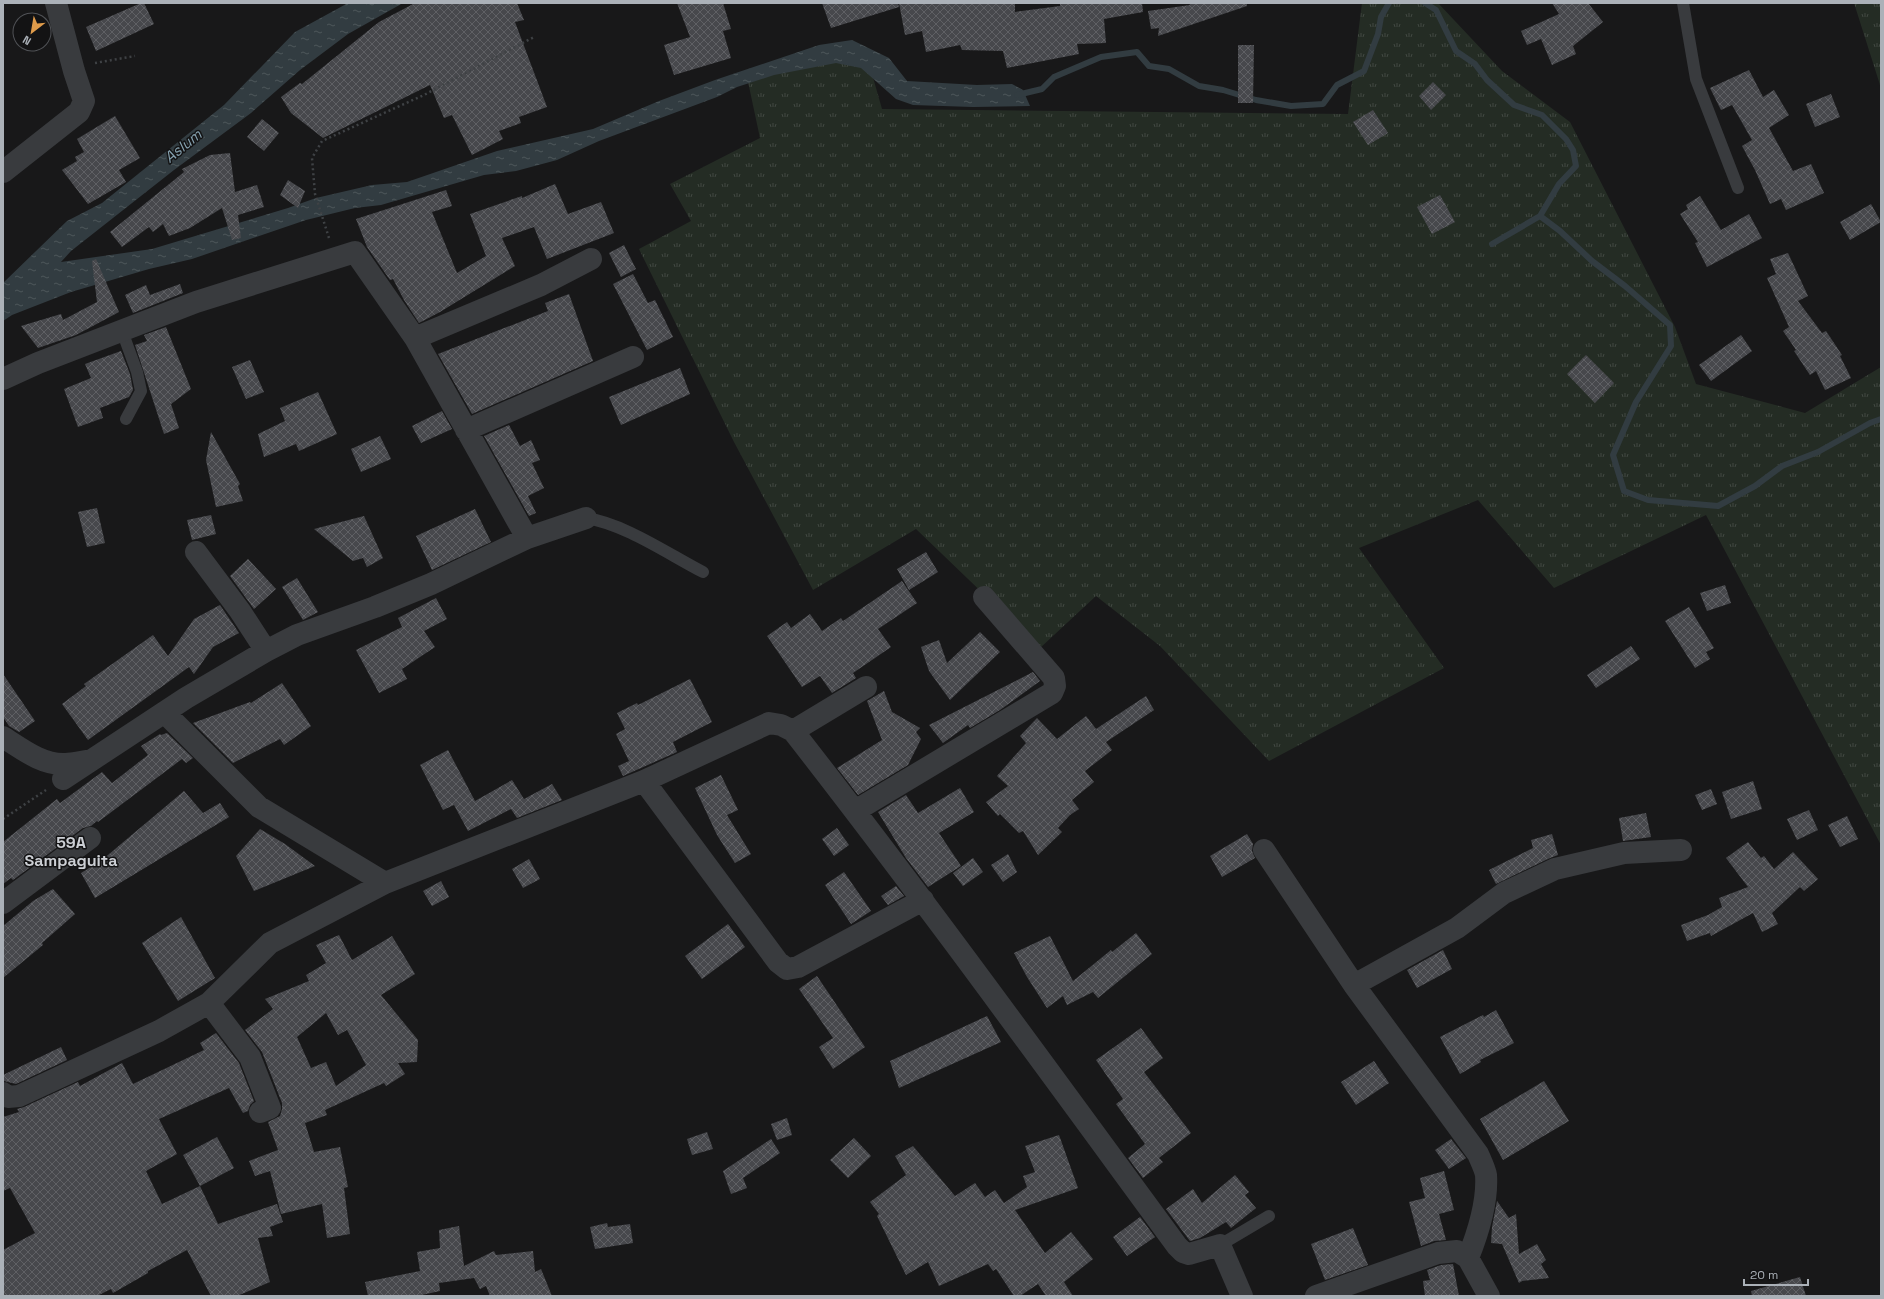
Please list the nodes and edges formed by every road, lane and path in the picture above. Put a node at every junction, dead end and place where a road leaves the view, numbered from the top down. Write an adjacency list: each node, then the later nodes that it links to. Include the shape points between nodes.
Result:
1 (56, 3): 5 (street)
2 (1683, 3): 7 (lane, via 1696,79)
3 (534, 37): 8 (path, via 424,95 322,141 312,158 315,194)
4 (135, 56): 5 (path, via 93,63)
5 (74, 71): 6 (street, via 84,102 79,112)
6 (3, 172)
7 (1738, 188)
8 (324, 222)
9 (590, 259): 11 (street, via 541,285)
10 (122, 331): 11 (street, via 196,302 355,252); 13 (street); 14 (lane, via 141,391)
11 (415, 338): 15 (street)
12 (633, 357): 15 (street)
13 (3, 379)
14 (126, 419)
15 (466, 430): 17 (street)
16 (586, 518): 17 (street); 19 (lane, via 619,528)
17 (527, 538): 21 (street, via 431,584 297,636)
18 (196, 552): 21 (street)
19 (703, 572)
20 (984, 597): 29 (street, via 1054,678 1055,686 1052,693)
21 (266, 651): 23 (street)
22 (866, 687): 24 (street)
23 (164, 713): 26 (street); 34 (street, via 259,808)
24 (793, 731): 28 (street, via 769,723); 29 (street)
25 (3, 737): 26 (street, via 29,754 52,763)
26 (91, 760): 27 (street)
27 (62, 779): 30 (path)
28 (644, 781): 34 (street); 35 (street, via 778,962 787,969 798,967)
29 (855, 811): 35 (street)
30 (3, 819)
31 (90, 838): 36 (street)
32 (1264, 850): 37 (street)
33 (1681, 850): 37 (street, via 1624,853 1554,869 1504,893 1457,928)
34 (385, 883): 38 (street, via 270,943)
35 (923, 900): 42 (street, via 1177,1246 1188,1254)
36 (3, 903)
37 (1354, 985): 43 (street, via 1478,1154 1486,1174 1485,1199 1476,1238)
38 (209, 1003): 39 (street, via 159,1031 19,1096); 40 (street, via 250,1058 270,1108)
39 (5, 1095)
40 (260, 1112)
41 (1269, 1216): 42 (lane)
42 (1220, 1245): 44 (street)
43 (1468, 1258): 45 (street, via 1458,1251 1438,1253); 46 (street)
44 (1242, 1296)
45 (1316, 1296)
46 (1489, 1296)

